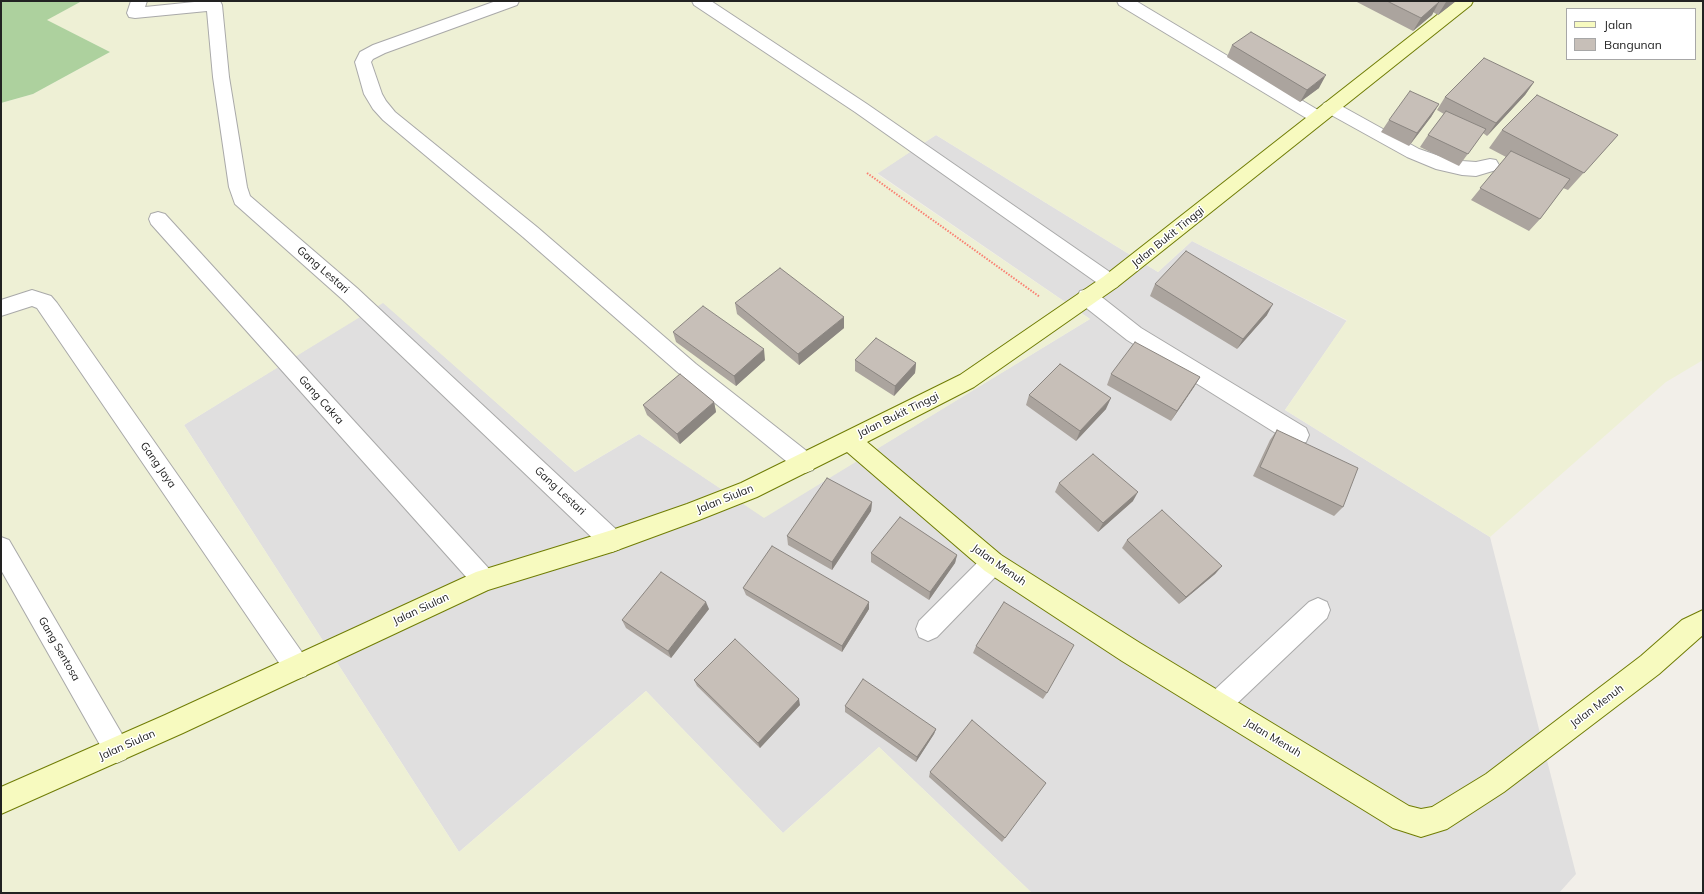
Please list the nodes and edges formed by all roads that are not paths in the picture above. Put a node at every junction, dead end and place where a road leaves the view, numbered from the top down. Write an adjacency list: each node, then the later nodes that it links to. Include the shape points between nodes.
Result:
1 (138, 1): 15 (street, Gang Lestari, via 135,13 214,5 221,78 242,199 350,294)
2 (511, 1): 14 (street, via 366,56 363,62 379,105 689,370)
3 (700, 1): 9 (street, via 861,108)
4 (1125, 1): 6 (street)
5 (1465, 1): 6 (street, Jalan Bukit Tinggi)
6 (1323, 112): 7 (street, via 1442,164 1476,169); 9 (street, Jalan Bukit Tinggi)
7 (1490, 165)
8 (158, 219): 18 (street, Gang Cakra)
9 (1110, 282): 10 (street, Jalan Bukit Tinggi)
10 (1087, 297): 12 (street, via 1134,334); 13 (street, Jalan Bukit Tinggi, via 968,381)
11 (1, 308): 22 (street, Gang Jaya, via 32,298 44,302 50,309)
12 (1298, 435)
13 (849, 440): 14 (street, Jalan Siulan); 17 (street, Jalan Menuh)
14 (805, 463): 15 (street, Jalan Siulan, via 750,490)
15 (612, 541): 18 (street, Jalan Siulan)
16 (1, 548): 24 (street, Gang Sentosa)
17 (993, 563): 21 (street); 23 (street, Jalan Menuh, via 1131,652)
18 (484, 580): 22 (street, Jalan Siulan)
19 (1318, 610): 23 (street)
20 (1703, 622): 23 (street, Jalan Menuh, via 1691,628 1650,665 1495,783 1437,819 1421,823 1403,818)
21 (928, 629)
22 (297, 667): 24 (street, Jalan Siulan)
23 (1218, 704)
24 (117, 750): 25 (street, Jalan Siulan)
25 (1, 802)

